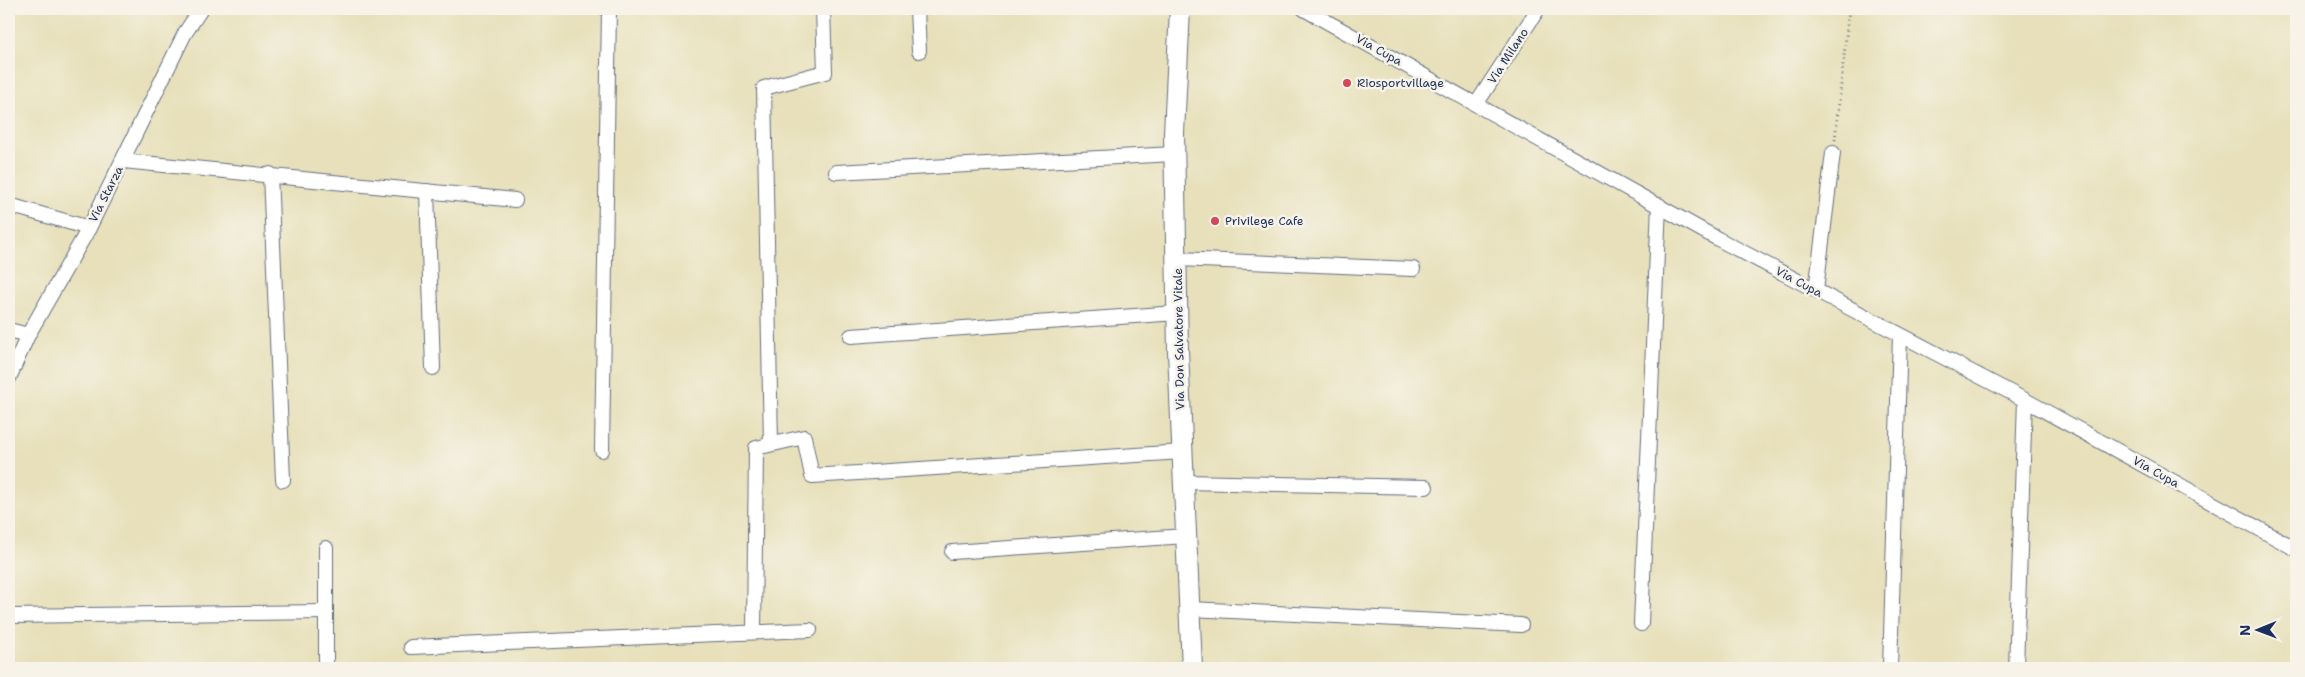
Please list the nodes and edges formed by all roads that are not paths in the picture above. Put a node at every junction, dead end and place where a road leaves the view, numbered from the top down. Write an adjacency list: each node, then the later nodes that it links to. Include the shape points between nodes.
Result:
1 (201, 9): 12 (street, Via Starza, via 185,33)
2 (609, 9): 32 (street)
3 (823, 9): 31 (street, via 825,72 764,88)
4 (917, 9): 8 (street)
5 (1180, 9): 11 (street, Via Don Salvatore Vitale)
6 (1304, 9): 9 (street, Via Cupa)
7 (1538, 9): 9 (street, Via Milano)
8 (919, 51)
9 (1477, 103): 18 (street, Via Cupa)
10 (1833, 153): 22 (street)
11 (1174, 154): 13 (street); 20 (street, Via Don Salvatore Vitale)
12 (123, 161): 14 (street); 19 (street, Via Starza)
13 (836, 172)
14 (270, 174): 15 (street); 34 (street)
15 (426, 191): 16 (street); 28 (street)
16 (515, 200)
17 (9, 204): 19 (street)
18 (1659, 205): 22 (street, Via Cupa); 44 (street)
19 (89, 228): 25 (street, Via Starza)
20 (1178, 259): 21 (street); 23 (street, Via Don Salvatore Vitale)
21 (1413, 269)
22 (1816, 290): 26 (street, Via Cupa)
23 (1177, 313): 27 (street); 33 (street, Via Don Salvatore Vitale)
24 (9, 330): 25 (street)
25 (28, 335): 29 (street, Via Starza)
26 (1900, 335): 30 (street, Via Cupa); 51 (street)
27 (851, 336)
28 (433, 368)
29 (9, 378)
30 (2025, 400): 39 (street, Via Cupa); 52 (street)
31 (771, 444): 33 (street, via 804,437 812,476); 47 (street, via 756,448)
32 (602, 450)
33 (1182, 452): 35 (street, Via Don Salvatore Vitale)
34 (283, 480)
35 (1184, 482): 36 (street); 37 (street, Via Don Salvatore Vitale)
36 (1426, 487)
37 (1186, 536): 40 (street); 41 (street, Via Don Salvatore Vitale)
38 (326, 548): 42 (street)
39 (2296, 550)
40 (952, 552)
41 (1190, 609): 45 (street); 50 (street, Via Don Salvatore Vitale)
42 (326, 612): 43 (street); 49 (street)
43 (9, 616)
44 (1641, 624)
45 (1521, 625)
46 (810, 630): 47 (street)
47 (754, 632): 48 (street)
48 (411, 647)
49 (326, 668)
50 (1192, 668)
51 (1890, 668)
52 (2016, 668)

